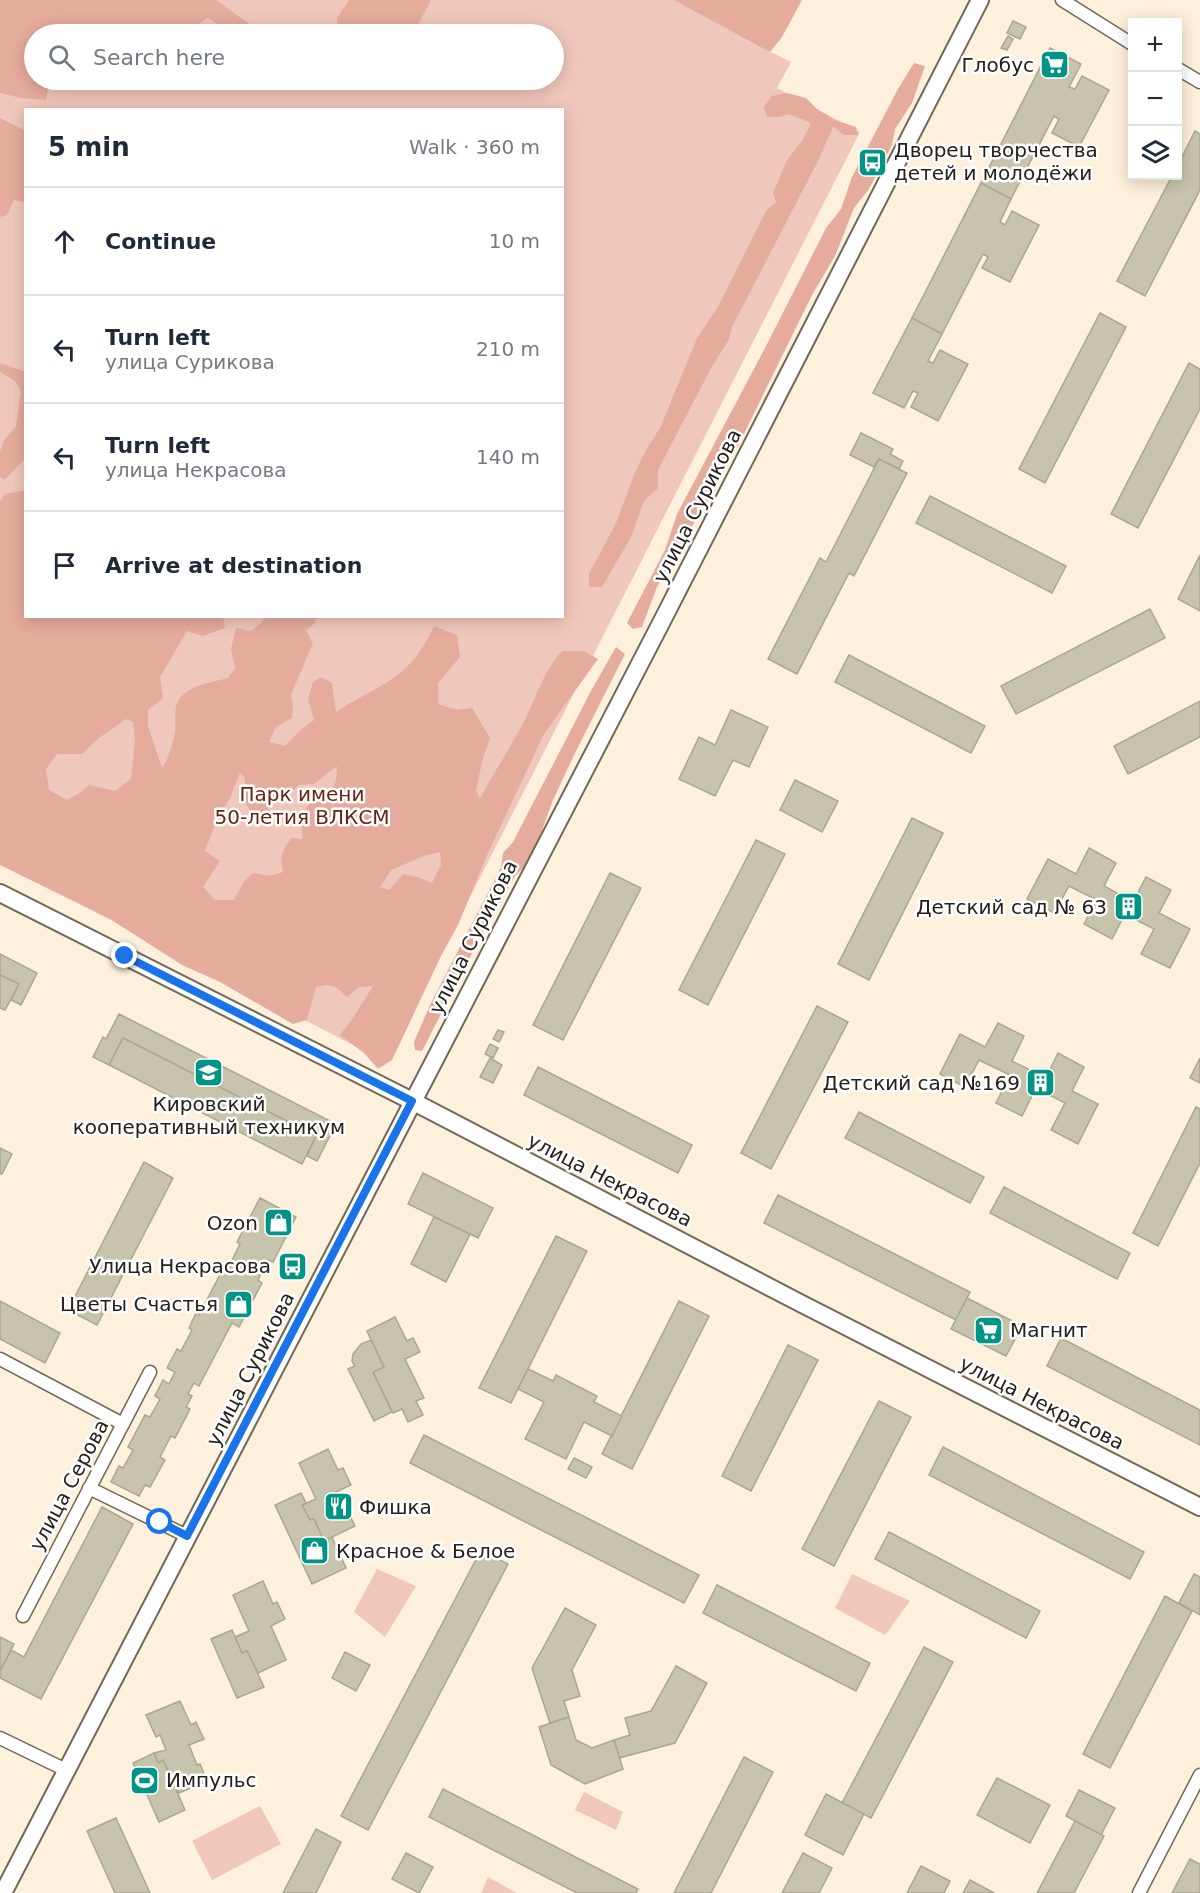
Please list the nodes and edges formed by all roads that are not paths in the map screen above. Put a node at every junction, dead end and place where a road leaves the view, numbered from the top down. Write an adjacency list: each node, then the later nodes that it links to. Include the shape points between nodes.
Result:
1 (980, 0): 7 (street, улица Сурикова)
2 (1062, 0): 3 (street)
3 (1128, 41)
4 (1182, 71): 5 (street)
5 (1200, 82)
6 (0, 893): 7 (street, улица Некрасова)
7 (412, 1101): 12 (street, улица Некрасова); 13 (street, улица Сурикова)
8 (0, 1359): 10 (street)
9 (150, 1372): 10 (street, улица Серова)
10 (123, 1424): 11 (street, улица Серова)
11 (90, 1488): 13 (street); 14 (street, улица Серова)
12 (1200, 1507)
13 (187, 1536): 16 (street, улица Сурикова)
14 (22, 1616)
15 (0, 1738): 16 (street)
16 (66, 1770): 18 (street, улица Сурикова)
17 (1200, 1775): 19 (street)
18 (3, 1893)
19 (1139, 1893)

